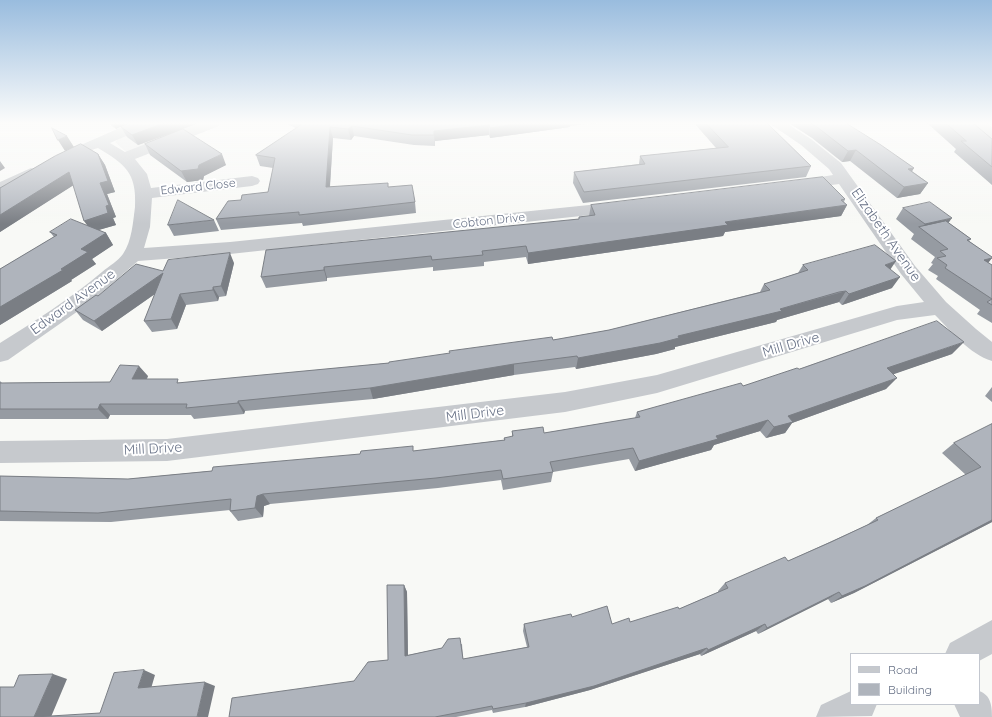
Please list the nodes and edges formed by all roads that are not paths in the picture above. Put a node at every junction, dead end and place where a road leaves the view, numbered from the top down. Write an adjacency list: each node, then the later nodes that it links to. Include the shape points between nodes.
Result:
1 (127, 156): 3 (street)
2 (824, 156): 5 (street, Elizabeth Avenue)
3 (123, 158): 9 (street, via 139,174)
4 (47, 166): 8 (street)
5 (845, 178): 7 (street); 12 (street, Elizabeth Avenue, via 908,270)
6 (252, 181): 9 (street, Edward Close)
7 (780, 186)
8 (0, 188)
9 (144, 194): 11 (street, via 144,209)
10 (634, 205): 11 (street, Cobton Drive, via 246,246)
11 (132, 255): 14 (street, Edward Avenue, via 82,299)
12 (939, 307): 13 (street, Elizabeth Avenue, via 968,335); 15 (street, Mill Drive, via 898,313 657,384 565,402 167,450)
13 (992, 353)
14 (0, 354)
15 (0, 452)
16 (992, 636): 17 (street)
17 (962, 653)
18 (858, 705): 20 (street)
19 (972, 705): 21 (street)
20 (833, 717)
21 (981, 717)

